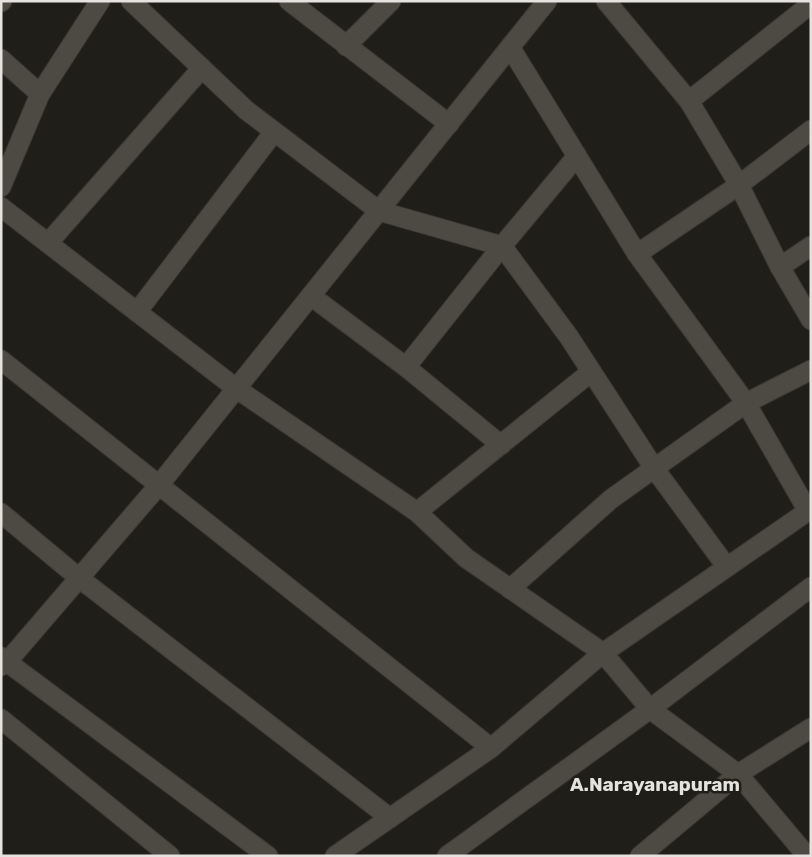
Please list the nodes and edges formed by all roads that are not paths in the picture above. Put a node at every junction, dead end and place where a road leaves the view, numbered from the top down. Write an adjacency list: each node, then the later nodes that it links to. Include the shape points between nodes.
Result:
1 (100, 1): 12 (street)
2 (131, 1): 11 (street)
3 (289, 1): 8 (street)
4 (391, 1): 8 (street)
5 (547, 1): 9 (street)
6 (606, 1): 13 (street)
7 (811, 4): 13 (street)
8 (346, 46): 14 (street)
9 (510, 48): 14 (street); 17 (street)
10 (1, 59): 12 (street)
11 (202, 68): 16 (street); 22 (street)
12 (40, 94): 19 (street)
13 (689, 101): 18 (street)
14 (449, 124): 21 (street)
15 (811, 130): 18 (street)
16 (274, 132): 21 (street); 28 (street)
17 (577, 156): 23 (street); 25 (street)
18 (739, 186): 25 (street); 26 (street)
19 (1, 187)
20 (1, 207): 22 (street)
21 (379, 211): 23 (street); 27 (street)
22 (48, 243): 28 (street)
23 (502, 246): 31 (street); 33 (street)
24 (811, 246): 26 (street)
25 (637, 254): 35 (street)
26 (780, 268): 29 (street)
27 (311, 296): 31 (street); 34 (street)
28 (137, 312): 34 (street)
29 (811, 320)
30 (1, 360): 38 (street)
31 (406, 367): 36 (street)
32 (811, 370): 35 (street)
33 (591, 372): 36 (street); 37 (street)
34 (237, 390): 38 (street); 40 (street)
35 (746, 403): 37 (street); 39 (street)
36 (501, 445): 40 (street)
37 (654, 468): 42 (street); 45 (street, via 611,499)
38 (159, 485): 43 (street); 51 (street)
39 (809, 510): 42 (street)
40 (417, 512): 45 (street, via 466,558)
41 (1, 513): 43 (street)
42 (726, 566): 46 (street)
43 (79, 578): 47 (street); 53 (street)
44 (811, 587): 48 (street)
45 (510, 589): 46 (street)
46 (603, 653): 48 (street); 51 (street)
47 (3, 661): 55 (street)
48 (650, 709): 52 (street); 57 (street)
49 (1, 719): 54 (street)
50 (811, 728): 52 (street)
51 (491, 748): 53 (street)
52 (738, 774): 58 (street); 59 (street)
53 (390, 818): 56 (street)
54 (170, 856)
55 (268, 856)
56 (334, 856)
57 (447, 856)
58 (640, 856)
59 (809, 856)

